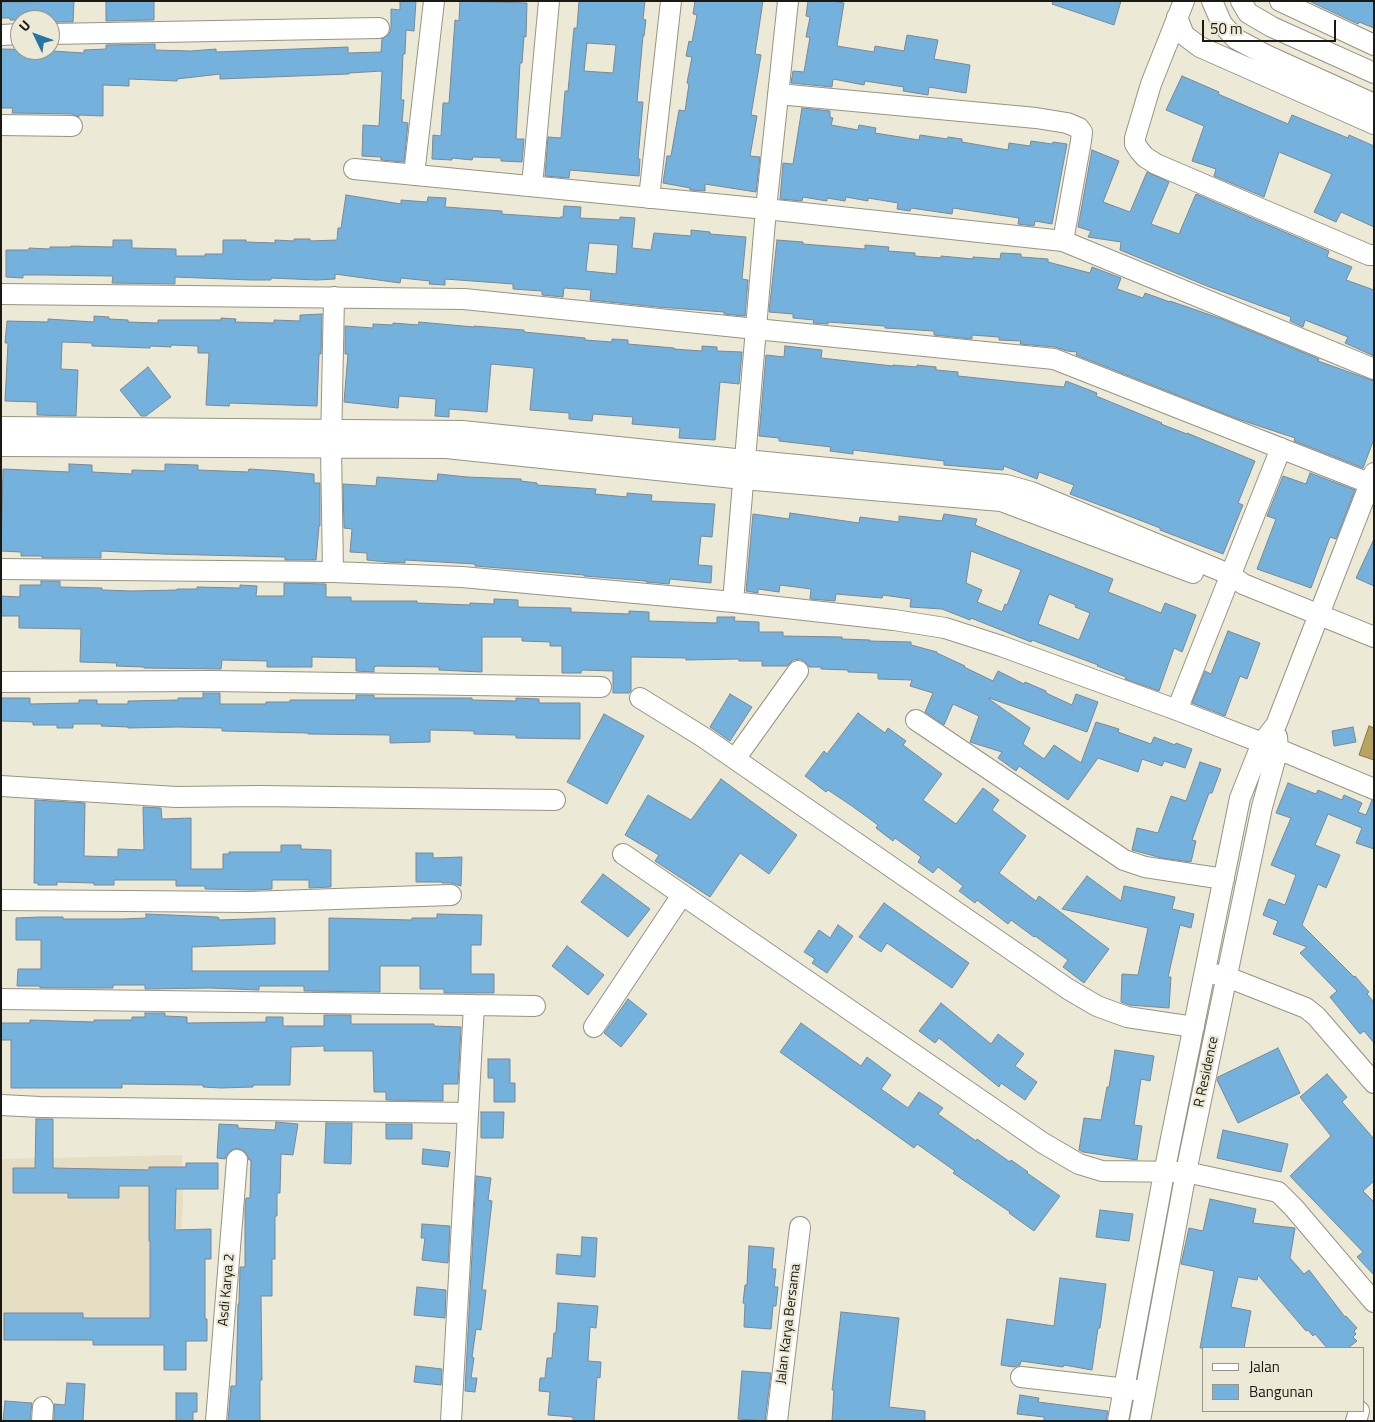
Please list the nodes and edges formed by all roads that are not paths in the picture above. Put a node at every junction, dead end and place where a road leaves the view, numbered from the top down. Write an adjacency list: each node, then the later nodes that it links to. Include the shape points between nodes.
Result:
1 (434, 1): 20 (street)
2 (549, 1): 21 (street)
3 (671, 1): 22 (street)
4 (788, 1): 14 (street)
5 (1191, 1): 8 (street)
6 (1241, 1): 13 (street, via 1248,12 1272,27)
7 (1280, 1): 12 (street)
8 (1214, 5): 15 (street, via 1222,24 1236,39)
9 (1181, 9): 17 (street, via 1184,35 1200,47); 25 (street, via 1150,84 1135,138 1138,150 1156,164)
10 (379, 28): 11 (street)
11 (60, 34)
12 (1374, 45)
13 (1374, 73)
14 (778, 94): 23 (street); 24 (street, via 1036,118 1079,128 1081,141)
15 (1374, 104)
16 (1, 124): 18 (street)
17 (1374, 124)
18 (72, 126)
19 (354, 169): 20 (street)
20 (414, 175): 21 (street)
21 (532, 186): 22 (street)
22 (649, 198): 23 (street)
23 (766, 209): 24 (street); 28 (street)
24 (1063, 241): 29 (street)
25 (1374, 256)
26 (1, 294): 27 (street)
27 (334, 297): 28 (street, via 464,299); 31 (street)
28 (756, 330): 33 (street, via 1054,359); 34 (street)
29 (1374, 369)
30 (1, 428): 31 (street); 32 (street, via 4,436)
31 (331, 438): 32 (street); 34 (street, via 446,448 569,451); 37 (street)
32 (1, 445)
33 (1281, 448): 35 (street); 38 (street)
34 (744, 470): 38 (street, via 1001,501 1027,501); 39 (street)
35 (1372, 481): 40 (street)
36 (1, 569): 37 (street)
37 (333, 572): 39 (street, via 462,577)
38 (1233, 581): 40 (street); 46 (street)
39 (733, 602): 46 (street, via 945,628)
40 (1319, 615): 41 (street); 48 (street)
41 (1374, 637)
42 (798, 670): 49 (street)
43 (1, 682): 44 (street)
44 (601, 687)
45 (640, 698): 49 (street)
46 (1176, 710): 48 (street)
47 (916, 720): 54 (street, via 1124,860 1144,867)
48 (1270, 746): 51 (street); 54 (street, via 1240,798); 59 (street, R Residence, via 1262,808)
49 (735, 759): 64 (street, via 1097,1006 1127,1017)
50 (1, 786): 52 (street, via 176,797)
51 (1374, 789)
52 (555, 800)
53 (623, 854): 56 (street)
54 (1224, 879): 58 (street)
55 (451, 895): 57 (street, via 249,902)
56 (682, 895): 63 (street); 70 (street, via 1079,1164 1102,1171)
57 (1, 900)
58 (1205, 972): 59 (street); 64 (street)
59 (1227, 977): 65 (street, via 1306,1008); 69 (street, R Residence)
60 (1, 999): 61 (street)
61 (474, 1005): 62 (street); 67 (street)
62 (535, 1006)
63 (594, 1027)
64 (1194, 1027): 70 (street)
65 (1374, 1083)
66 (1, 1105): 67 (street)
67 (468, 1113): 77 (street)
68 (237, 1160): 76 (street, Asdi Karya 2)
69 (1186, 1172): 70 (street); 72 (street, via 1278,1192); 75 (street, R Residence)
70 (1164, 1173): 74 (street)
71 (800, 1227): 78 (street, Jalan Karya Bersama)
72 (1374, 1302)
73 (1021, 1377): 74 (street)
74 (1124, 1388): 75 (street); 79 (street)
75 (1146, 1391): 80 (street, R Residence)
76 (216, 1421)
77 (451, 1421)
78 (777, 1421)
79 (1118, 1421)
80 (1140, 1421)

